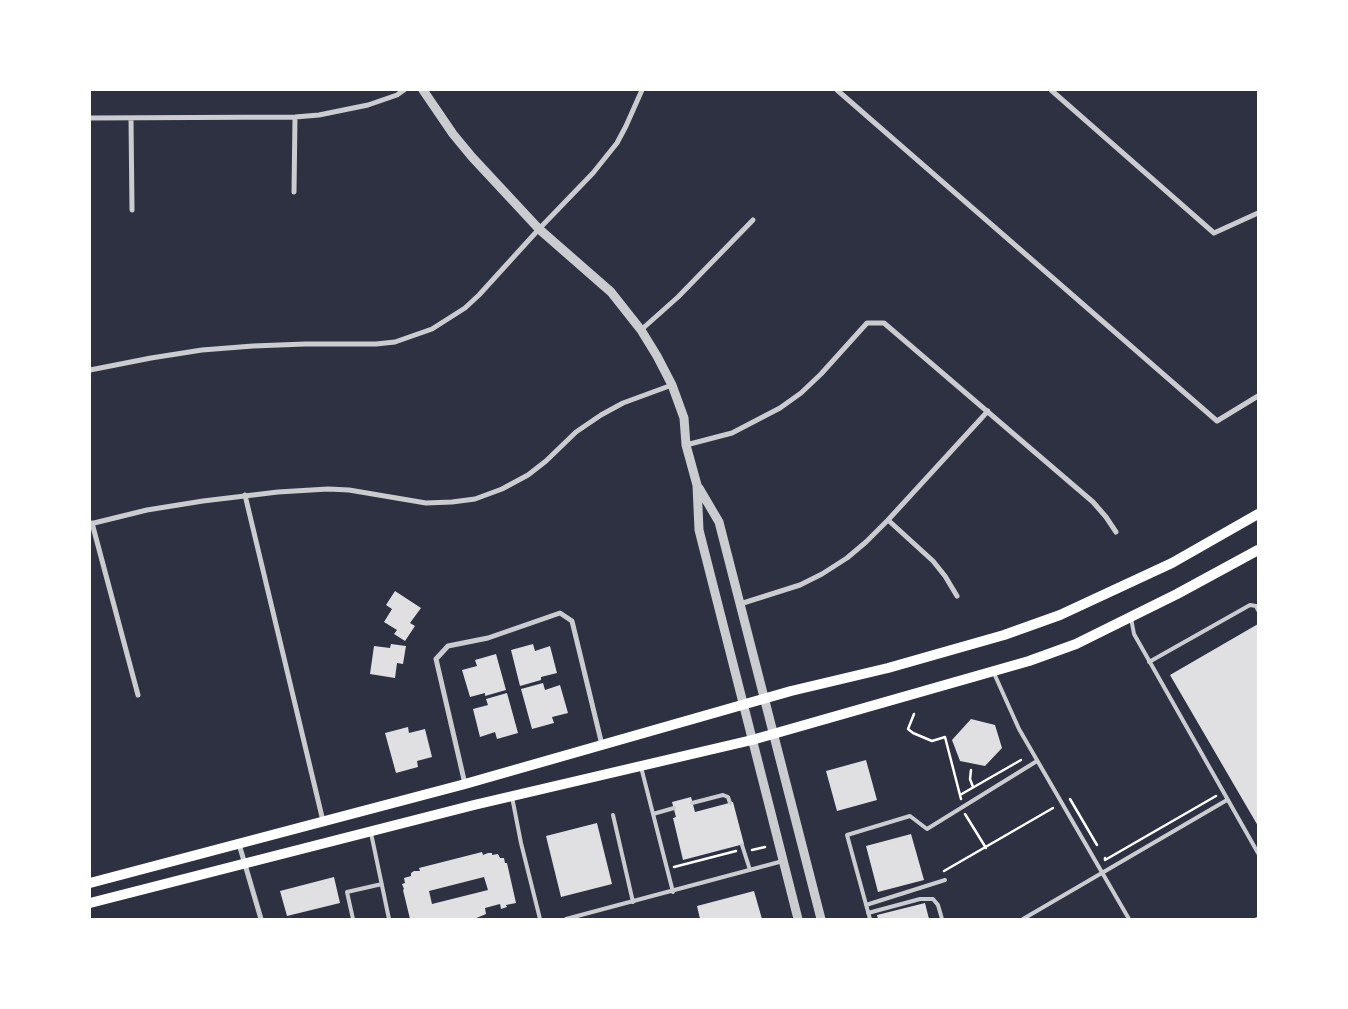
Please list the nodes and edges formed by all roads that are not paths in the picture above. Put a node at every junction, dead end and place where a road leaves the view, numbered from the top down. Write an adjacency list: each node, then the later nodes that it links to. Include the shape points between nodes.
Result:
1 (404, 90): 6 (street, via 342,112)
2 (423, 90): 13 (street, via 467,151)
3 (642, 90): 13 (street, via 626,126 606,158)
4 (837, 90): 17 (street, via 1217,421)
5 (1051, 90): 11 (street, via 1214,233)
6 (295, 117): 8 (street); 9 (street)
7 (90, 118): 8 (street)
8 (131, 118): 10 (street)
9 (294, 192)
10 (132, 210)
11 (1258, 213)
12 (753, 220): 14 (street)
13 (539, 229): 14 (street, via 611,292); 15 (street, via 465,308 432,329 395,342 202,350)
14 (641, 330): 16 (street)
15 (90, 370)
16 (672, 385): 19 (street, via 684,418); 21 (street, via 623,402 576,432 528,475 475,499 426,503 367,492 328,489)
17 (1258, 396)
18 (988, 411): 19 (street, via 884,323 867,324 822,374 780,408 732,433); 23 (street); 25 (street, via 1092,502)
19 (686, 445): 20 (street)
20 (697, 485): 28 (street, via 719,522); 35 (street, via 699,530)
21 (245, 495): 24 (street, via 147,510); 49 (street)
22 (1258, 514): 34 (main road, via 1172,563 1042,622 948,652)
23 (888, 520): 27 (street, via 933,561); 28 (street, via 847,558 822,574 784,591)
24 (91, 523): 33 (street)
25 (1116, 532)
26 (1258, 550): 30 (main road)
27 (957, 596)
28 (740, 604): 34 (street)
29 (1258, 610): 31 (lane, via 1250,605)
30 (1130, 617): 31 (lane, via 1134,634); 32 (main road, via 1076,644)
31 (1149, 662): 43 (lane)
32 (993, 670): 36 (main road); 39 (lane)
33 (138, 695)
34 (764, 699): 35 (main road); 36 (street)
35 (743, 704): 37 (street); 38 (main road)
36 (773, 734): 37 (main road); 72 (street)
37 (752, 740): 40 (main road); 54 (street)
38 (602, 745): 41 (main road); 41 (street, via 572,621 560,613 488,638 448,646 436,659)
39 (1037, 761): 57 (lane); 64 (lane, via 928,829 910,816 847,835)
40 (641, 767): 42 (main road); 48 (lane)
41 (466, 784): 49 (main road)
42 (512, 796): 50 (main road); 70 (lane)
43 (1227, 800): 53 (lane); 57 (lane)
44 (692, 803): 45 (lane, via 723,795)
45 (730, 803)
46 (674, 808): 48 (lane)
47 (613, 814): 62 (lane)
48 (653, 814): 61 (lane)
49 (323, 821): 51 (main road)
50 (370, 832): 55 (main road); 60 (lane)
51 (239, 844): 55 (street); 59 (main road)
52 (742, 845): 56 (lane)
53 (1258, 853)
54 (783, 861): 56 (lane); 66 (street)
55 (244, 864): 63 (main road); 67 (street)
56 (750, 870): 61 (lane)
57 (1102, 873): 75 (lane); 76 (lane)
58 (945, 880): 64 (lane)
59 (90, 884)
60 (382, 884): 68 (lane, via 347,892); 69 (lane)
61 (673, 892): 62 (lane)
62 (633, 902): 71 (lane)
63 (90, 903)
64 (866, 905): 65 (lane)
65 (868, 913): 73 (lane); 74 (lane, via 920,899 933,899)
66 (798, 918)
67 (261, 919)
68 (353, 919)
69 (389, 919)
70 (540, 919)
71 (566, 919)
72 (821, 919)
73 (870, 919)
74 (942, 919)
75 (1023, 919)
76 (1129, 919)

